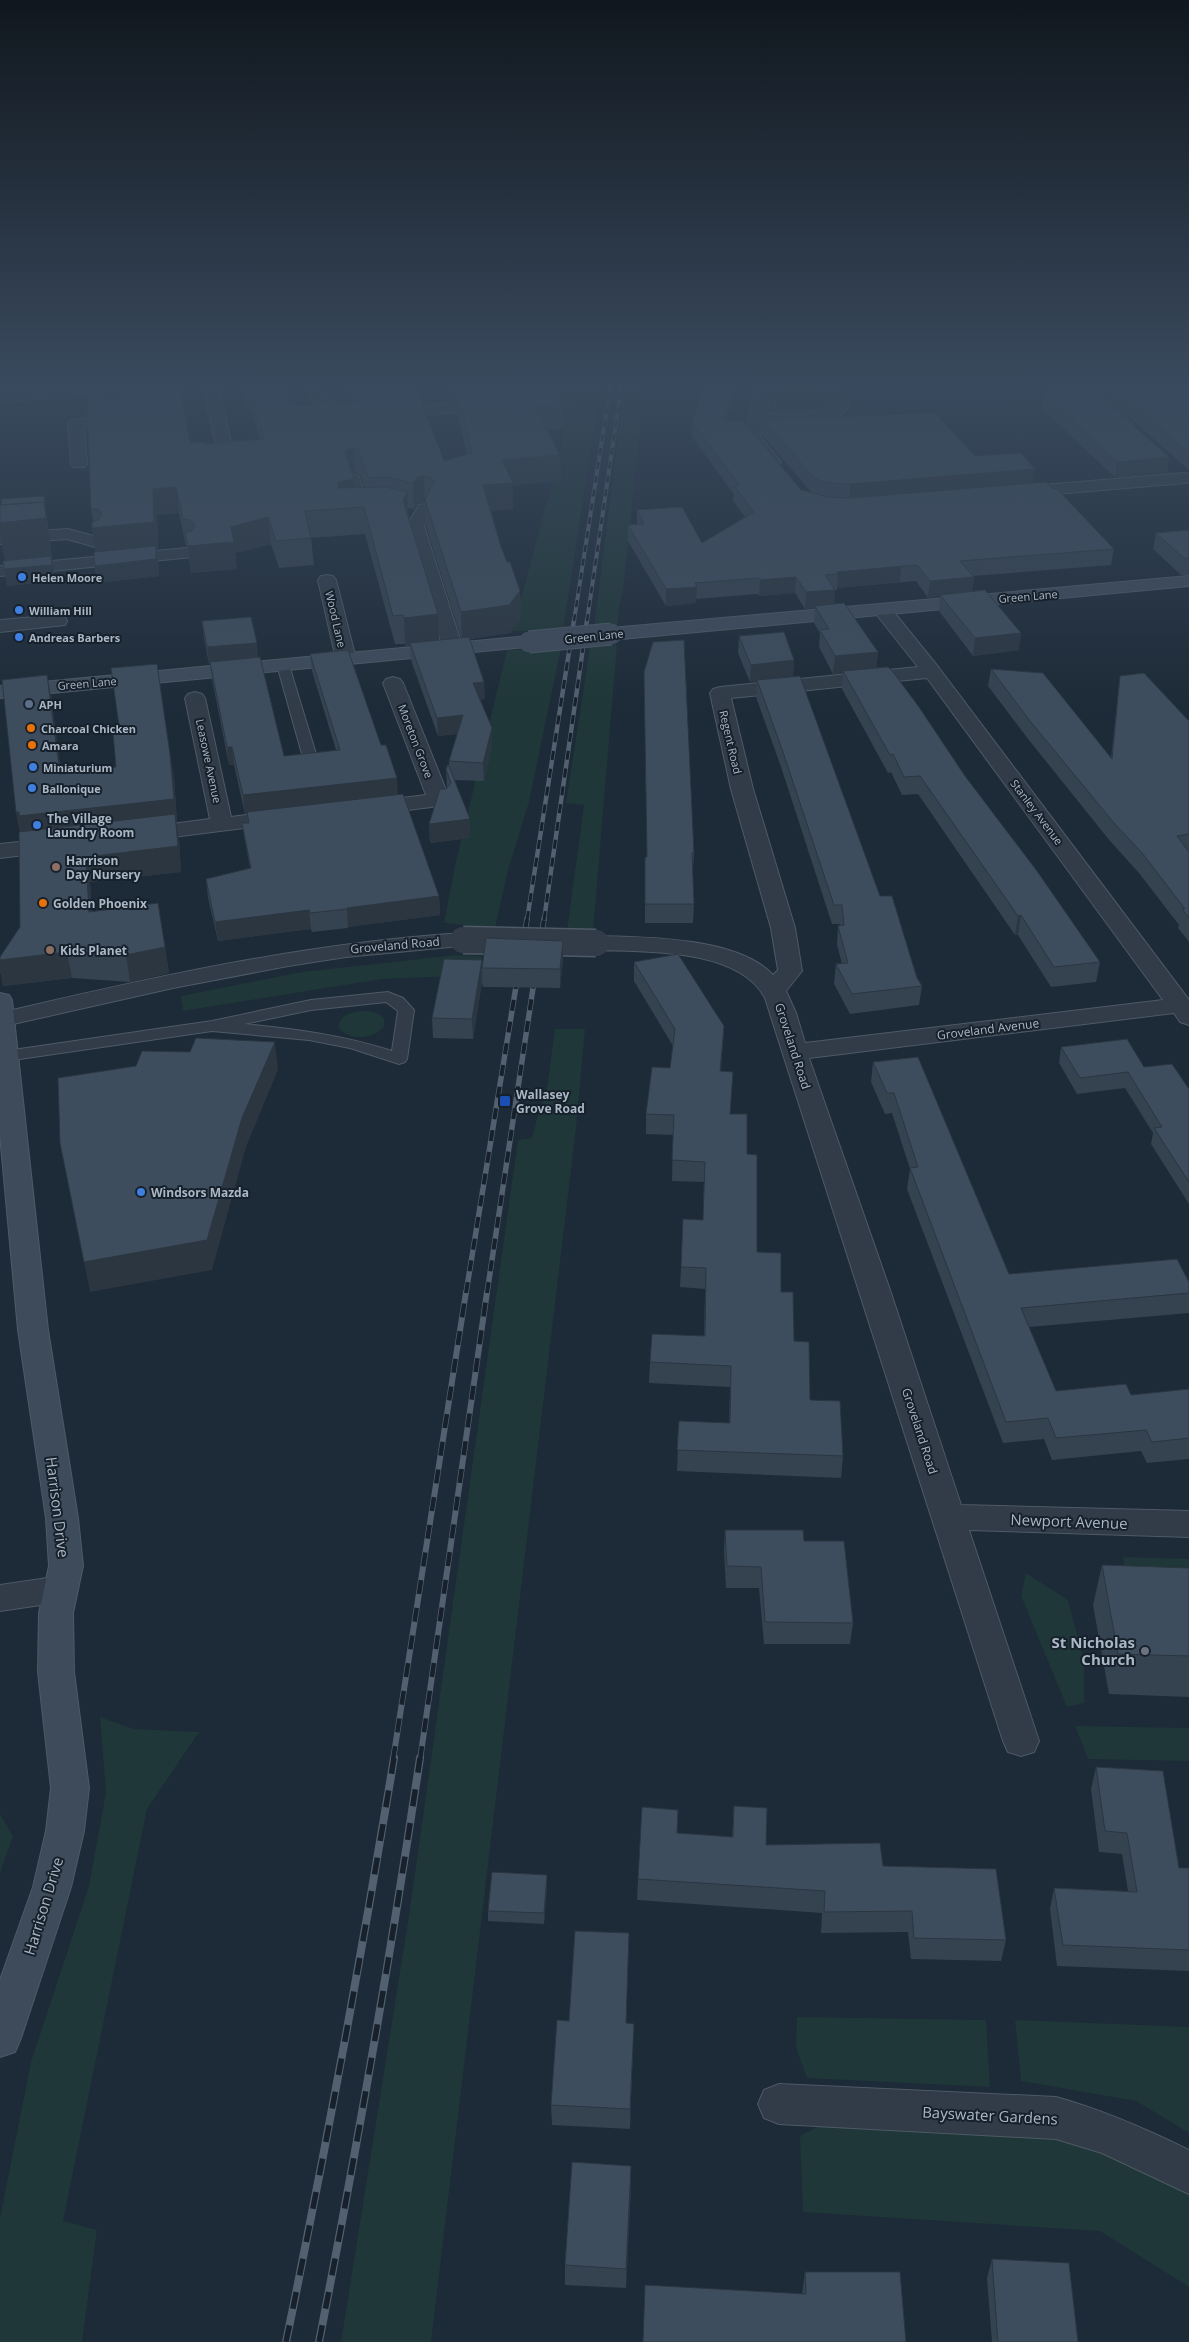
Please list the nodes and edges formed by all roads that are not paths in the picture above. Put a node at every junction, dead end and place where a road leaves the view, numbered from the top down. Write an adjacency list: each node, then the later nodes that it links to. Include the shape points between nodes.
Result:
1 (358, 491): 4 (lane)
2 (1031, 491): 3 (street)
3 (1007, 493)
4 (364, 510)
5 (419, 513): 15 (street, via 415,526)
6 (0, 539): 7 (street, via 68,534)
7 (95, 542)
8 (186, 553): 9 (street)
9 (0, 571)
10 (327, 580): 16 (street, Wood Lane)
11 (1189, 581): 12 (street, Green Lane)
12 (882, 610): 15 (street, Green Lane, bridge); 18 (street, Stanley Avenue)
13 (58, 622): 14 (street)
14 (0, 626)
15 (453, 649): 16 (street, Green Lane)
16 (346, 659): 17 (street, Green Lane)
17 (283, 665): 20 (street, Green Lane); 22 (lane)
18 (932, 672): 29 (street, Regent Road, via 720,693 742,789 783,928 790,971); 31 (street, Stanley Avenue)
19 (393, 682): 23 (street, Moreton Grove, via 439,800)
20 (0, 692)
21 (195, 698): 25 (street, Leasowe Avenue)
22 (309, 754)
23 (350, 810)
24 (301, 815): 25 (street)
25 (222, 824): 26 (street)
26 (116, 837)
27 (77, 842): 28 (street)
28 (0, 851)
29 (774, 990): 30 (street, Groveland Road, bridge, via 754,972 729,958 687,948 463,940 343,950); 33 (street, Groveland Road, via 786,1019)
30 (1, 1010): 34 (street, Harrison Drive)
31 (1185, 1011): 33 (street, Groveland Avenue)
32 (212, 1026): 32 (lane, via 309,1035 354,1044 399,1059 406,1010 388,997 311,1005); 34 (lane)
33 (794, 1052): 36 (street, Groveland Road)
34 (3, 1057): 35 (street, Harrison Drive)
35 (7, 1151): 38 (street, Harrison Drive, via 62,1518 66,1566)
36 (948, 1517): 37 (street, Newport Avenue); 40 (street, Groveland Road)
37 (1189, 1524)
38 (61, 1589): 39 (street); 41 (street, Harrison Drive, via 56,1613 56,1672 70,1788 65,1831 52,1887)
39 (0, 1598)
40 (1021, 1742)
41 (0, 2038)
42 (779, 2104): 43 (street, Bayswater Gardens, via 1056,2118 1115,2136)
43 (1189, 2173)

